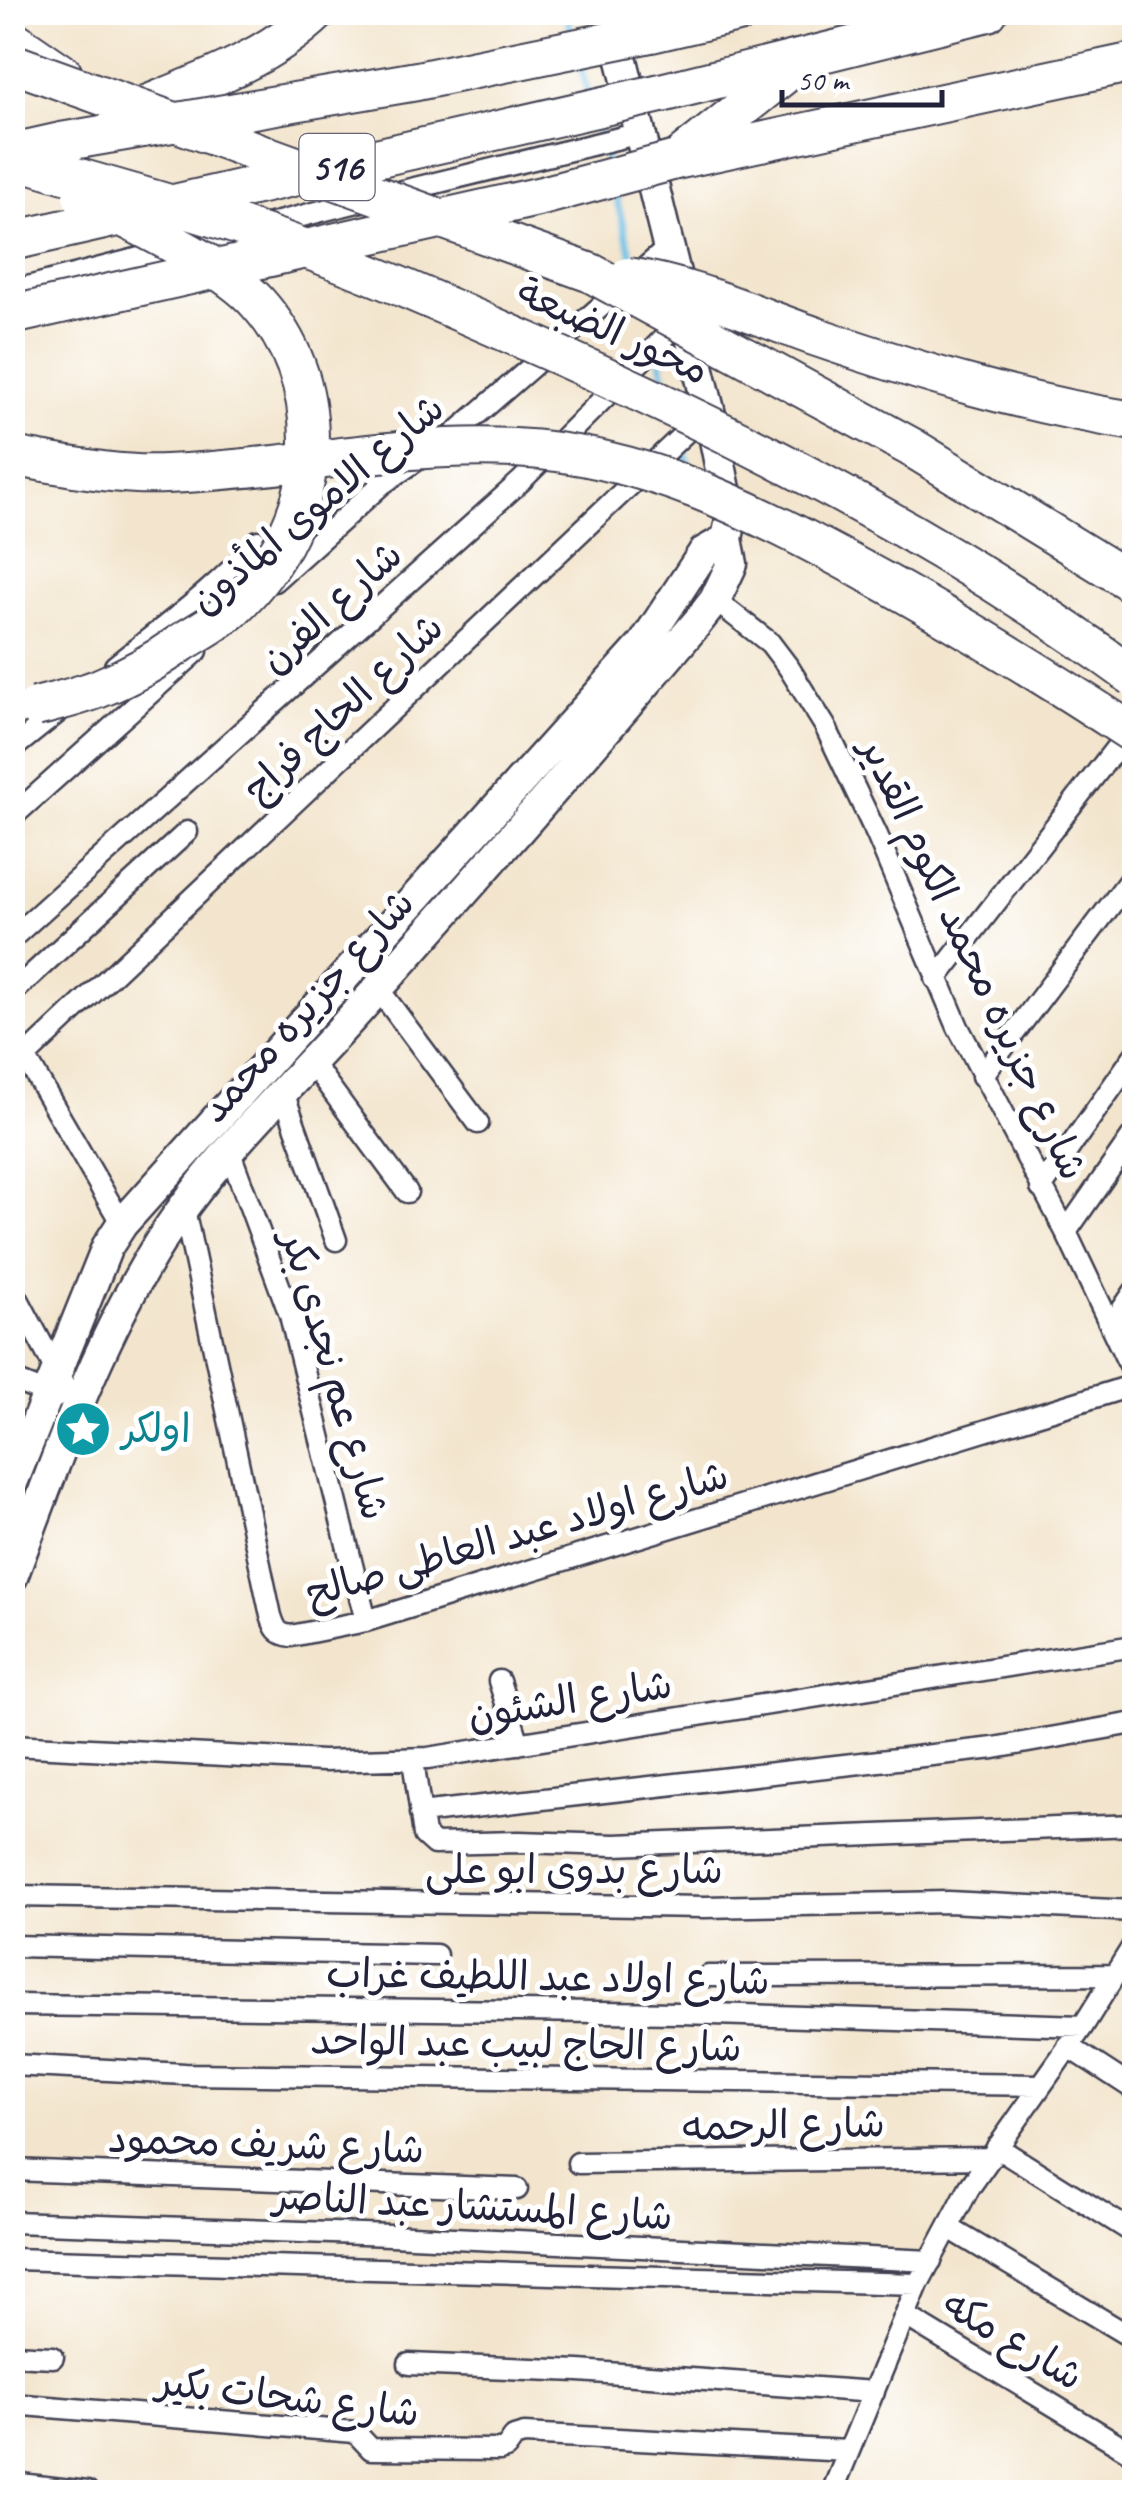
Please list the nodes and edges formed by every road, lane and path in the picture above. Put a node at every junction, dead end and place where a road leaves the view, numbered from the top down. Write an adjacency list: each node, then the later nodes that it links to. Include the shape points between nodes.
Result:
1 (317, 12): 11 (highway, bridge, via 254,57)
2 (610, 12): 10 (main road, شارع جزيره محمد)
3 (742, 12): 11 (highway, 516, bridge, via 417,81)
4 (988, 12): 6 (highway, 516)
5 (12, 40): 9 (highway, bridge)
6 (807, 56): 13 (highway); 14 (highway, 516, bridge)
7 (1134, 62): 13 (highway)
8 (12, 64): 9 (highway, محور الضبعة, bridge)
9 (90, 92): 16 (highway, محور الضبعة, bridge)
10 (640, 134): 15 (main road, شارع جزيره محمد); 17 (street)
11 (61, 142): 12 (highway, 516, bridge)
12 (13, 157): 28 (highway, محور الضبعة, bridge, via 250,229 625,384 753,445 953,557); 29 (highway, bridge, via 219,271 256,300 284,337 302,380 309,468 297,518 269,567 231,610 102,687)
13 (676, 160): 18 (highway, bridge, via 542,196)
14 (12, 242)
15 (669, 248): 20 (main road, شارع جزيره محمد); 33 (street, شارع الاموى المأذون, via 451,436 382,484)
16 (591, 273): 22 (highway, bridge, via 678,289 936,378); 26 (highway, محور الضبعة, bridge, via 912,447)
17 (12, 292)
18 (31, 303): 19 (highway, bridge)
19 (12, 316)
20 (686, 316): 21 (main road, شارع جزيره محمد); 36 (street, شارع الفرن, via 506,494)
21 (709, 410): 24 (main road, شارع جزيره محمد, via 731,518); 42 (street, شارع الحاج فراج)
22 (1134, 421)
23 (12, 456): 31 (highway, bridge, via 103,472 162,474 412,450 514,448 662,475 733,502 969,628)
24 (726, 539): 27 (main road, شارع جزيره محمد, via 732,564); 52 (main road, شارع جزيره محمد, via 704,552 643,645)
25 (258, 541): 32 (street, via 184,612)
26 (1134, 584)
27 (715, 600): 37 (street, شارع جزيره محمد الكوم القدير, via 770,644 825,726); 38 (main road, شارع جزيره محمد, via 508,846)
28 (1134, 677)
29 (12, 710)
30 (1134, 726): 37 (street)
31 (1134, 734)
32 (12, 749)
33 (12, 817)
34 (187, 832): 39 (street)
35 (1134, 874): 44 (street)
36 (12, 938)
37 (936, 980): 44 (street, شارع جزيره محمد الكوم القدير)
38 (377, 987): 43 (main road, شارع جزيره محمد); 46 (street)
39 (12, 993)
40 (12, 1034): 42 (street)
41 (1134, 1056): 49 (street)
42 (25, 1057): 52 (street)
43 (311, 1062): 45 (main road, شارع جزيره محمد); 50 (street)
44 (982, 1076): 49 (street, شارع جزيره محمد الكوم القدير)
45 (283, 1092): 48 (main road, شارع جزيره محمد); 54 (street)
46 (478, 1123)
47 (1134, 1134): 53 (street)
48 (229, 1150): 51 (main road, شارع جزيره محمد); 65 (street, شارع عم نجدى بكر, via 290,1315)
49 (1041, 1188): 53 (street, شارع جزيره محمد الكوم القدير)
50 (408, 1192)
51 (184, 1209): 62 (main road, شارع جزيره محمد, via 146,1264); 65 (street, شارع اولاد عبد العاطى صالح, via 275,1628 291,1636)
52 (122, 1224): 60 (main road, شارع جزيره محمد)
53 (1066, 1232): 57 (street, شارع جزيره محمد الكوم القدير)
54 (336, 1240)
55 (12, 1288): 60 (street)
56 (1134, 1292): 57 (street)
57 (1111, 1326): 58 (street, شارع جزيره محمد الكوم القدير)
58 (1134, 1374)
59 (12, 1380): 60 (street)
60 (52, 1382): 62 (street); 63 (main road, شارع جزيره محمد)
61 (1134, 1385): 65 (street, شارع اولاد عبد العاطى صالح)
62 (76, 1408): 64 (main road, شارع جزيره محمد)
63 (12, 1483)
64 (12, 1577)
65 (366, 1621)
66 (1134, 1646): 69 (street, شارع الشئون)
67 (499, 1681): 69 (street)
68 (1134, 1723): 72 (street, via 994,1748)
69 (519, 1744): 71 (street, شارع الشئون)
70 (12, 1745): 71 (street, شارع الشئون)
71 (413, 1760): 72 (street)
72 (420, 1813): 73 (street, via 424,1835 434,1844 615,1846)
73 (1134, 1825)
74 (12, 1896): 75 (street, شارع بدوى ابو على, via 705,1907 948,1902)
75 (1134, 1911)
76 (1134, 1944): 79 (street)
77 (12, 1946): 78 (street)
78 (436, 1955)
79 (1116, 1975): 80 (street); 82 (street)
80 (708, 1976)
81 (12, 2005): 82 (street, شارع اولاد عبد اللطيف غراب, via 682,2012)
82 (1083, 2026): 83 (street)
83 (1068, 2046): 85 (street); 86 (street)
84 (12, 2066): 85 (street, شارع الحاج لبيب عبد الواحد)
85 (1039, 2085): 87 (street)
86 (1134, 2089)
87 (994, 2152): 88 (street, شارع الرحمه); 92 (street); 93 (street)
88 (578, 2162)
89 (12, 2170): 90 (street, شارع شريف محمود)
90 (517, 2189)
91 (12, 2222): 95 (street, شارع المستشار عبد الناصر)
92 (949, 2228): 95 (street); 98 (street)
93 (1134, 2233)
94 (12, 2259): 96 (street)
95 (931, 2262): 96 (street)
96 (918, 2284): 97 (street)
97 (906, 2316): 102 (street); 105 (street, شارع مكه)
98 (1134, 2339)
99 (12, 2355): 100 (street)
100 (54, 2357)
101 (409, 2364): 102 (street)
102 (874, 2392): 104 (street)
103 (12, 2404): 104 (street, شارع شحات بكير, via 355,2432 371,2449 500,2450 524,2434)
104 (848, 2451): 108 (street)
105 (1134, 2454)
106 (20, 2487): 107 (street)
107 (86, 2492)
108 (832, 2492)

